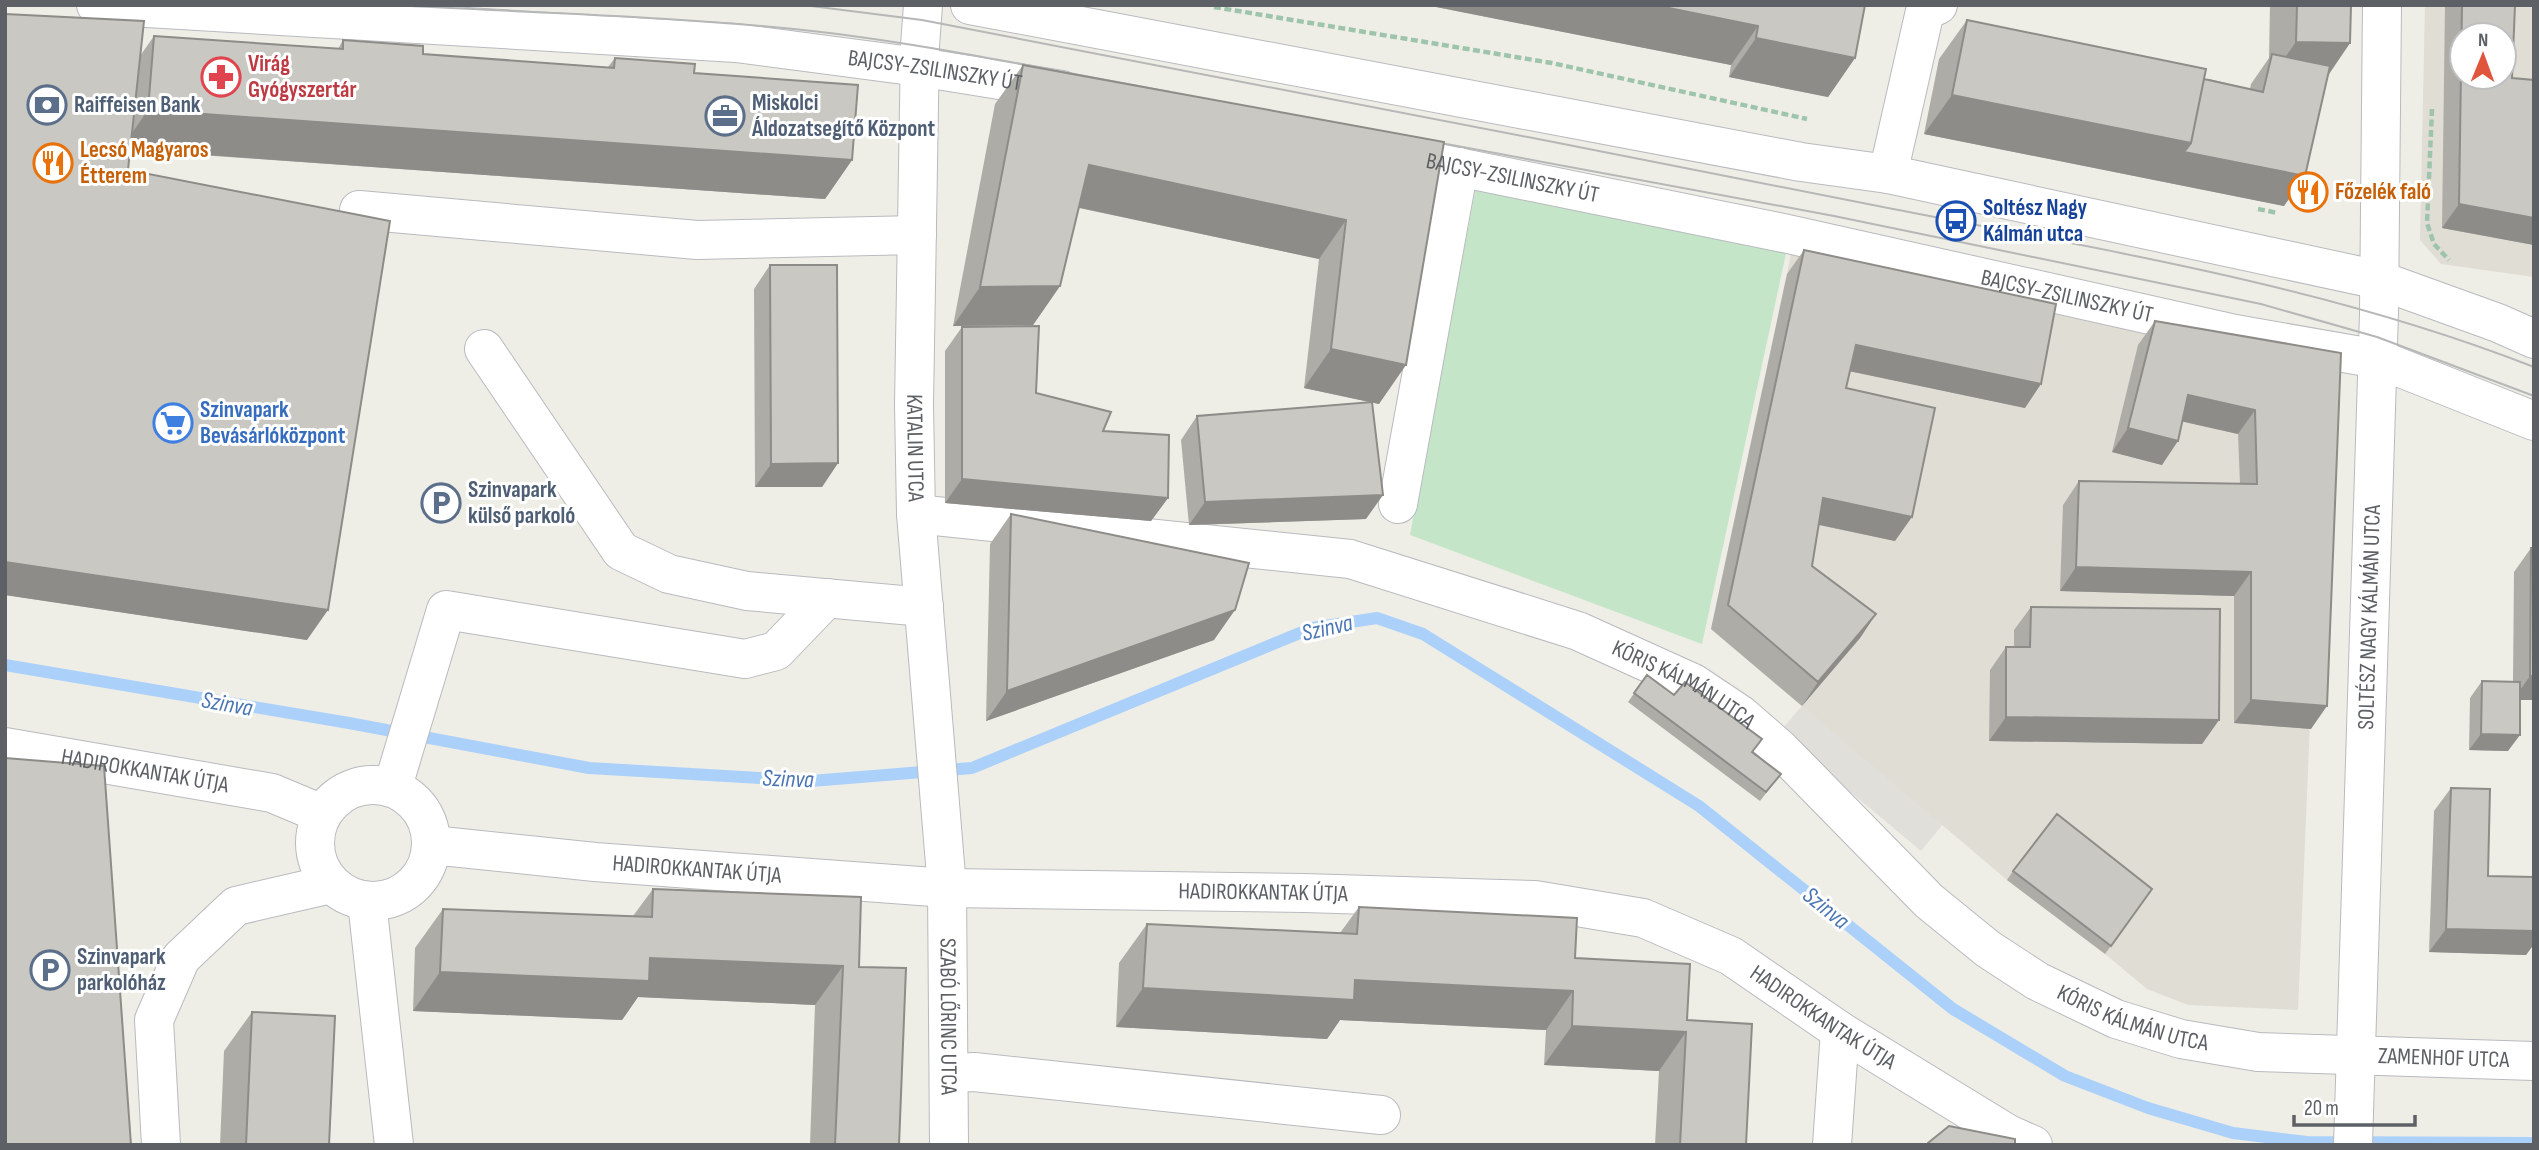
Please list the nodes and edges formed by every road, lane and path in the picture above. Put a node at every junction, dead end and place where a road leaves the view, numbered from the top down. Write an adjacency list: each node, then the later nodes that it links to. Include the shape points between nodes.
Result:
1 (96, 5): 7 (street, BAJCSY-ZSILINSZKY ÚT, via 736,43)
2 (923, 5): 7 (street, KATALIN UTCA)
3 (970, 5): 13 (street, via 1801,162)
4 (1204, 5): 10 (path, via 1552,64)
5 (1938, 5): 13 (street, via 1925,10)
6 (2382, 5): 19 (street, SOLTÉSZ NAGY KÁLMÁN UTCA)
7 (919, 67): 8 (street, BAJCSY-ZSILINSZKY ÚT); 17 (street, KATALIN UTCA)
8 (1096, 96)
9 (2432, 108): 18 (path, via 2427,223 2434,244)
10 (1817, 121)
11 (1351, 145): 12 (street, BAJCSY-ZSILINSZKY ÚT)
12 (1459, 167): 22 (street, BAJCSY-ZSILINSZKY ÚT, via 1788,234 2235,334); 24 (street)
13 (1888, 174): 19 (street)
14 (2251, 208): 16 (path)
15 (359, 210): 17 (street, via 697,240)
16 (2278, 213)
17 (917, 235): 25 (street, KATALIN UTCA)
18 (2451, 263)
19 (2379, 280): 20 (street); 22 (street, SOLTÉSZ NAGY KÁLMÁN UTCA)
20 (2534, 339)
21 (484, 349): 26 (street, via 621,551 669,574 747,591)
22 (2378, 359): 23 (street, BAJCSY-ZSILINSZKY ÚT); 36 (street, SOLTÉSZ NAGY KÁLMÁN UTCA)
23 (2534, 421)
24 (1398, 504)
25 (916, 514): 27 (street, KATALIN UTCA); 36 (street, KÓRIS KÁLMÁN UTCA, via 1350,559 1578,631 1693,683 1741,715 1929,901 2037,981 2116,1019 2181,1039 2258,1052)
26 (827, 598): 27 (street); 29 (street, via 776,651 745,659 446,610)
27 (924, 607): 33 (street, KATALIN UTCA)
28 (5, 747): 30 (street, HADIROKKANTAK ÚTJA, via 271,793)
29 (393, 786): 30 (street, via 363,785 348,790); 31 (street, via 416,802 425,816)
30 (322, 814): 32 (street, via 315,849 319,867)
31 (432, 845): 33 (street, HADIROKKANTAK ÚTJA); 34 (street, via 426,869 414,886 392,899)
32 (331, 884): 34 (street, via 348,897); 41 (street, via 236,906 181,958 154,1020)
33 (947, 888): 35 (street, HADIROKKANTAK ÚTJA, via 1535,900 1643,918 1731,956); 38 (street, SZABÓ LŐRINC UTCA)
34 (367, 902): 42 (street)
35 (1840, 1031): 44 (street); 45 (street, HADIROKKANTAK ÚTJA, via 2007,1134)
36 (2355, 1055): 37 (street, ZAMENHOF UTCA); 40 (street, SOLTÉSZ NAGY KÁLMÁN UTCA)
37 (2534, 1061)
38 (949, 1073): 39 (street); 43 (street, SZABÓ LŐRINC UTCA)
39 (1381, 1115)
40 (2353, 1127)
41 (162, 1145)
42 (394, 1145)
43 (949, 1145)
44 (1832, 1145)
45 (2033, 1145)

